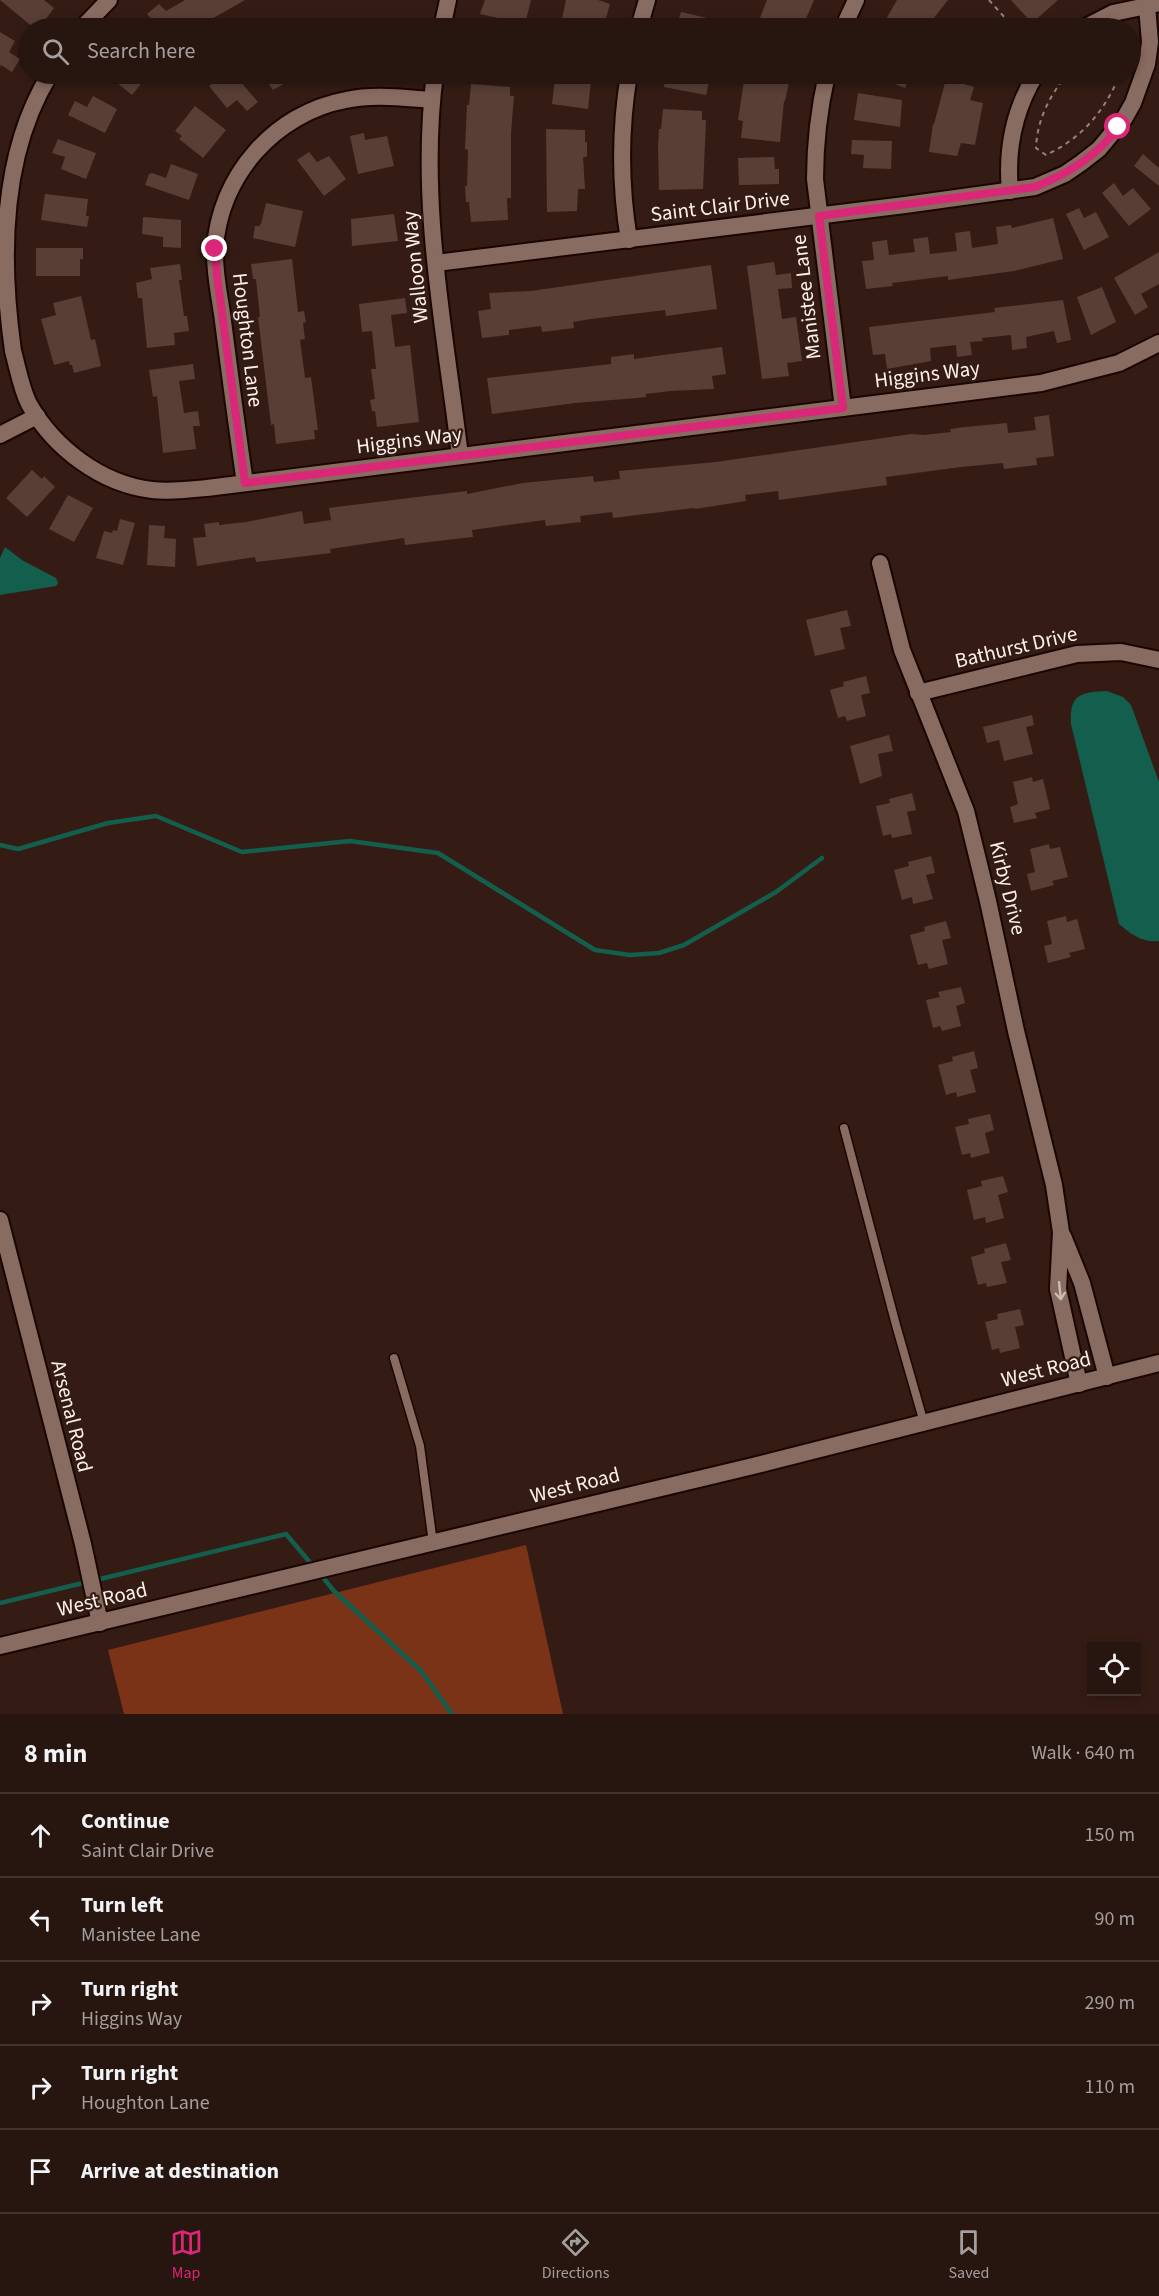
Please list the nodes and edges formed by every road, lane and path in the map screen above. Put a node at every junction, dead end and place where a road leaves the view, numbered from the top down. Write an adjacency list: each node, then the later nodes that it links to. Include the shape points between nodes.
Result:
1 (109, 0): 7 (street)
2 (448, 0): 8 (street)
3 (647, 0): 9 (street)
4 (856, 0): 10 (street)
5 (989, 0): 11 (path)
6 (1153, 5): 12 (street, Saint Clair Drive); 13 (street, Saint Clair Drive, via 1147,64)
7 (92, 18)
8 (444, 18)
9 (642, 18)
10 (848, 18)
11 (1005, 18)
12 (1105, 18)
13 (1141, 81)
14 (45, 84): 29 (street, Higgins Way, via 17,147 1,242 2,299 9,334 22,385)
15 (434, 84): 22 (street, Walloon Way)
16 (628, 84): 25 (street, via 623,170)
17 (825, 84): 24 (street, Manistee Lane, via 815,148)
18 (1031, 84): 23 (street, via 1012,132)
19 (1059, 84): 20 (path, via 1044,112 1036,139 1036,148 1046,155 1086,129)
20 (1116, 84)
21 (1140, 84): 23 (street, Saint Clair Drive, via 1133,103 1099,149 1065,174 1035,187)
22 (432, 100): 26 (street, Walloon Way, via 429,171); 32 (street, Houghton Lane, via 367,97 320,107 272,135 244,165 232,186 215,249)
23 (1010, 191): 24 (street, Saint Clair Drive)
24 (819, 216): 25 (street, Saint Clair Drive); 28 (street, Manistee Lane)
25 (629, 240): 26 (street, Saint Clair Drive)
26 (436, 264): 31 (street, Walloon Way)
27 (1159, 343): 28 (street, Higgins Way, via 1119,363 1065,378)
28 (843, 408): 31 (street, Higgins Way)
29 (37, 416): 30 (street); 32 (street, Higgins Way, via 81,462 128,484 148,490 181,491)
30 (0, 435)
31 (460, 456): 32 (street, Higgins Way)
32 (245, 483)
33 (880, 563): 35 (street, Kirby Drive, via 902,650)
34 (1159, 660): 35 (street, Bathurst Drive, via 1121,652 1077,654)
35 (918, 693): 38 (street, Kirby Drive, via 966,811 1049,1163)
36 (844, 1128): 43 (lane)
37 (0, 1220): 45 (street, Arsenal Road)
38 (1061, 1232): 41 (street, Kirby Drive, via 1082,1282); 42 (street, Kirby Drive, one-way to 42, via 1058,1289)
39 (394, 1358): 44 (lane, via 420,1446)
40 (1159, 1364): 41 (street, West Road)
41 (1107, 1377): 42 (street, West Road)
42 (1079, 1384): 43 (street, West Road)
43 (924, 1424): 44 (street, West Road)
44 (433, 1544): 45 (street, West Road)
45 (100, 1623): 46 (street, West Road)
46 (0, 1646)

